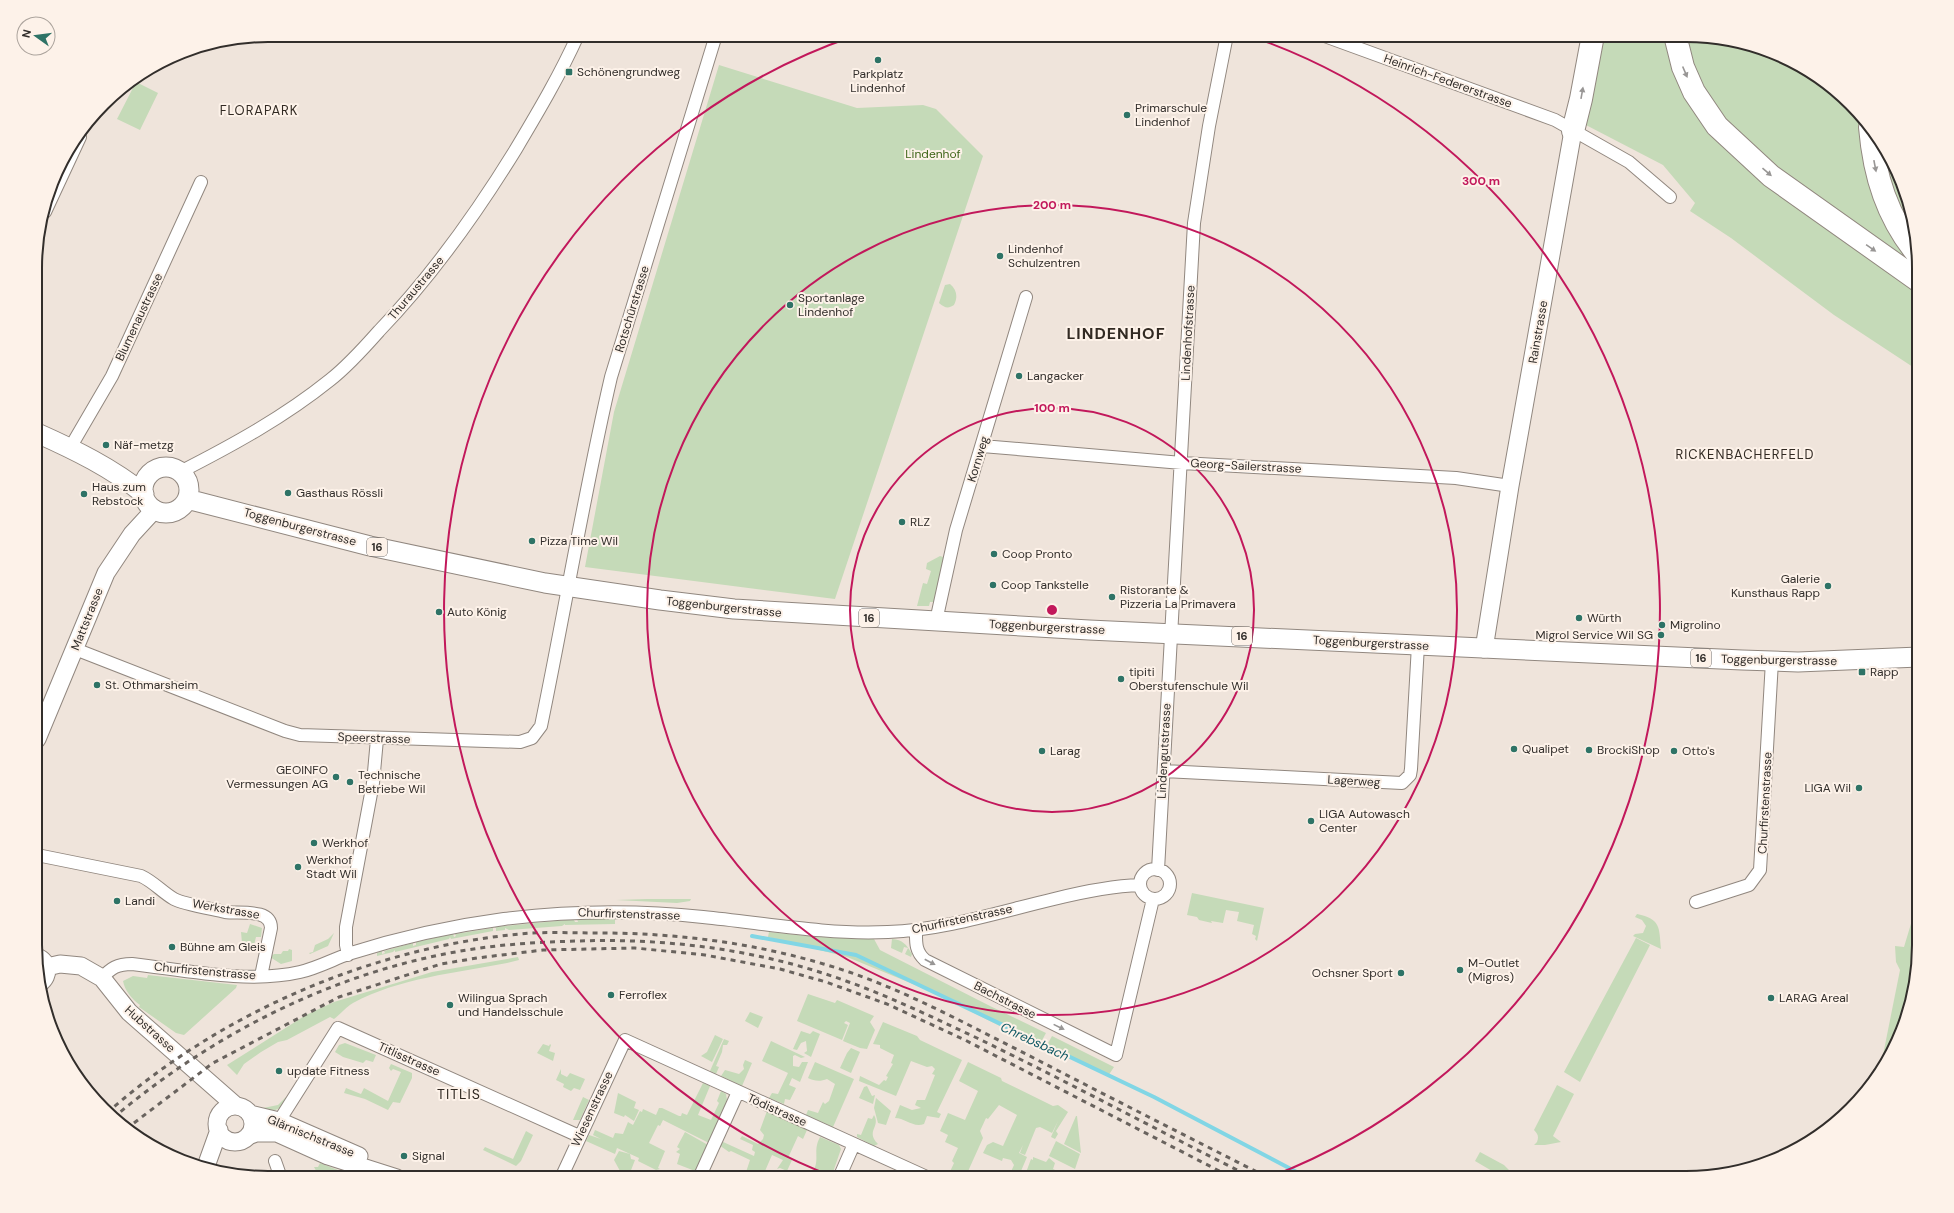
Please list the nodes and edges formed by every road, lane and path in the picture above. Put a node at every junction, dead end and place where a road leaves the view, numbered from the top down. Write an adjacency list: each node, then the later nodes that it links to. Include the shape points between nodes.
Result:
1 (574, 42): 21 (street, Thuraustrasse, via 539,111 498,178 454,241 394,316 331,380 227,449)
2 (714, 42): 25 (street, Rotschürstrasse, via 612,377 599,430)
3 (1226, 42): 19 (street, Lindenhofstrasse, via 1194,223)
4 (1341, 42): 7 (street, Heinrich-Federerstrasse, via 1555,120)
5 (1592, 42): 7 (highway, one-way to 5, via 1582,99)
6 (1676, 42): 14 (highway, one-way to 14, via 1694,92 1717,126 1771,176)
7 (1573, 131): 12 (street, via 1629,162); 22 (street, Rainstrasse)
8 (1872, 139): 13 (highway, one-way to 13, via 1883,195)
9 (69, 161): 11 (street)
10 (202, 182): 18 (street, Blumenaustrasse)
11 (57, 185)
12 (1670, 197)
13 (1911, 246)
14 (1912, 277)
15 (1026, 297): 17 (street, Kornweg)
16 (42, 435): 18 (main road)
17 (982, 446): 19 (street, Georg-Sailerstrasse); 26 (street, Kornweg, via 956,530)
18 (75, 450): 20 (main road, via 131,469); 24 (main road, via 126,479)
19 (1182, 463): 22 (street, Georg-Sailerstrasse, via 1456,478); 27 (street, Lindenhofstrasse)
20 (154, 471): 21 (main road, via 167,467); 24 (main road, via 145,482)
21 (180, 472): 23 (main road, via 185,476 189,487)
22 (1510, 486): 30 (street, Rainstrasse)
23 (188, 499): 24 (main road, via 177,510 170,512); 25 (main road, Toggenburgerstrasse / 16, via 401,553)
24 (149, 502): 29 (street, Mattstrasse, via 132,534 109,567)
25 (569, 587): 26 (main road, Toggenburgerstrasse / 16, via 749,610); 34 (street, Speerstrasse, via 541,726 532,738 520,742)
26 (936, 621): 27 (main road, Toggenburgerstrasse / 16)
27 (1171, 633): 28 (main road, Toggenburgerstrasse / 16); 35 (street, Lindengutstrasse)
28 (1418, 645): 30 (main road, Toggenburgerstrasse / 16); 35 (street, Lagerweg, via 1411,769 1410,775 1402,783)
29 (74, 649): 33 (street, Mattstrasse); 34 (street, Speerstrasse, via 285,732)
30 (1484, 649): 32 (main road, Toggenburgerstrasse / 16)
31 (1912, 657): 32 (main road, Toggenburgerstrasse / 16)
32 (1772, 661): 40 (street, Churfirstenstrasse, via 1760,870 1749,885)
33 (42, 727)
34 (377, 739): 42 (street, via 374,783 346,926)
35 (1164, 770): 37 (street, Lindengutstrasse)
36 (42, 856): 45 (street, Werkstrasse, via 141,876 153,882 175,900 226,912 264,915 270,921 271,928)
37 (1158, 870): 38 (street, via 1149,870 1145,873); 39 (street, via 1165,874 1169,886 1162,897)
38 (1140, 885): 39 (street, via 1145,896); 41 (street, Churfirstenstrasse, via 1100,888)
39 (1154, 899): 41 (street, Bachstrasse, one-way to 39, via 916,946 925,960 1116,1055)
40 (1696, 902)
41 (916, 930): 42 (street, Churfirstenstrasse, via 861,932 672,915 576,912 465,925 398,940)
42 (348, 955): 45 (street, Churfirstenstrasse, via 301,972)
43 (42, 962): 47 (street, Hubstrasse, via 81,966)
44 (43, 964): 46 (street)
45 (261, 976): 47 (street, Churfirstenstrasse, via 247,977 132,964 115,966)
46 (44, 978)
47 (102, 978): 49 (street, Hubstrasse, via 130,1012)
48 (624, 1040): 50 (street, Tödistrasse); 54 (street, Wiesenstrasse)
49 (210, 1085): 51 (street, Hubstrasse, via 218,1088); 53 (street)
50 (738, 1092): 56 (street, Tödistrasse); 64 (street)
51 (243, 1110): 52 (street, Glärnischstrasse); 53 (street, via 226,1109); 55 (street, via 253,1125)
52 (279, 1121): 54 (street, Titlisstrasse, via 338,1028); 62 (street, Glärnischstrasse, via 372,1162)
53 (219, 1124): 55 (street, via 225,1138); 58 (street)
54 (579, 1136): 63 (street, Wiesenstrasse)
55 (241, 1139): 59 (street); 61 (street, Glärnischstrasse, via 256,1133 277,1133 342,1161)
56 (854, 1144): 65 (street); 66 (street, Tödistrasse)
57 (275, 1161): 60 (street)
58 (206, 1162)
59 (216, 1165)
60 (279, 1171)
61 (374, 1171)
62 (385, 1171)
63 (564, 1171)
64 (702, 1171)
65 (842, 1171)
66 (914, 1171)

